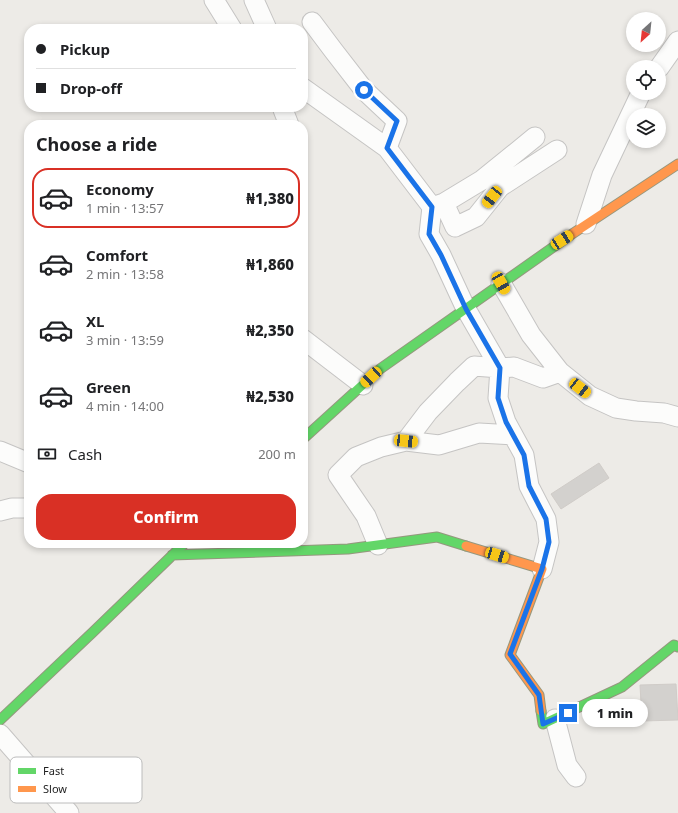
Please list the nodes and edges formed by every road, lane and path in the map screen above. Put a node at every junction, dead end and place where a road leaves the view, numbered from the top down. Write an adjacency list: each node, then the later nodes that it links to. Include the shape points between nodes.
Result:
1 (214, 0): 4 (street)
2 (254, 0): 5 (street)
3 (312, 22): 11 (street, via 364,90 397,121)
4 (229, 24)
5 (265, 24)
6 (678, 41): 7 (street)
7 (665, 60)
8 (308, 92): 11 (street)
9 (638, 100): 15 (street, via 602,175)
10 (535, 137): 14 (street, via 482,180)
11 (387, 148): 14 (street)
12 (557, 150): 14 (street, via 500,187 476,217 455,227)
13 (678, 164): 15 (main road)
14 (438, 205): 17 (street, via 429,234)
15 (586, 224): 16 (main road)
16 (501, 283): 17 (main road); 20 (street, via 531,335)
17 (466, 309): 19 (street); 21 (main road, via 380,369)
18 (308, 343): 21 (street)
19 (500, 368): 20 (street, via 514,367 542,378); 24 (street, via 498,398); 25 (street, via 474,366 428,412)
20 (560, 372): 22 (street, via 590,396 616,408)
21 (363, 385): 23 (main road)
22 (678, 417)
23 (308, 434)
24 (512, 435): 25 (street, via 479,433 439,445); 35 (street, via 524,455 529,486 546,519 549,542)
25 (406, 441): 30 (street, via 380,447 356,457 338,475 366,516)
26 (0, 451): 27 (street)
27 (24, 461)
28 (24, 508): 29 (street)
29 (0, 511)
30 (378, 545): 31 (main road, via 348,549); 35 (main road, via 437,537)
31 (308, 547)
32 (179, 548): 34 (main road)
33 (282, 548): 34 (main road)
34 (172, 555): 38 (main road)
35 (542, 569): 37 (main road, via 510,654 539,695 543,724)
36 (677, 643): 37 (main road, via 622,687)
37 (555, 719): 41 (street, via 567,765)
38 (0, 720)
39 (0, 734): 40 (street)
40 (20, 757)
41 (576, 777)
42 (61, 803): 43 (street)
43 (70, 813)

